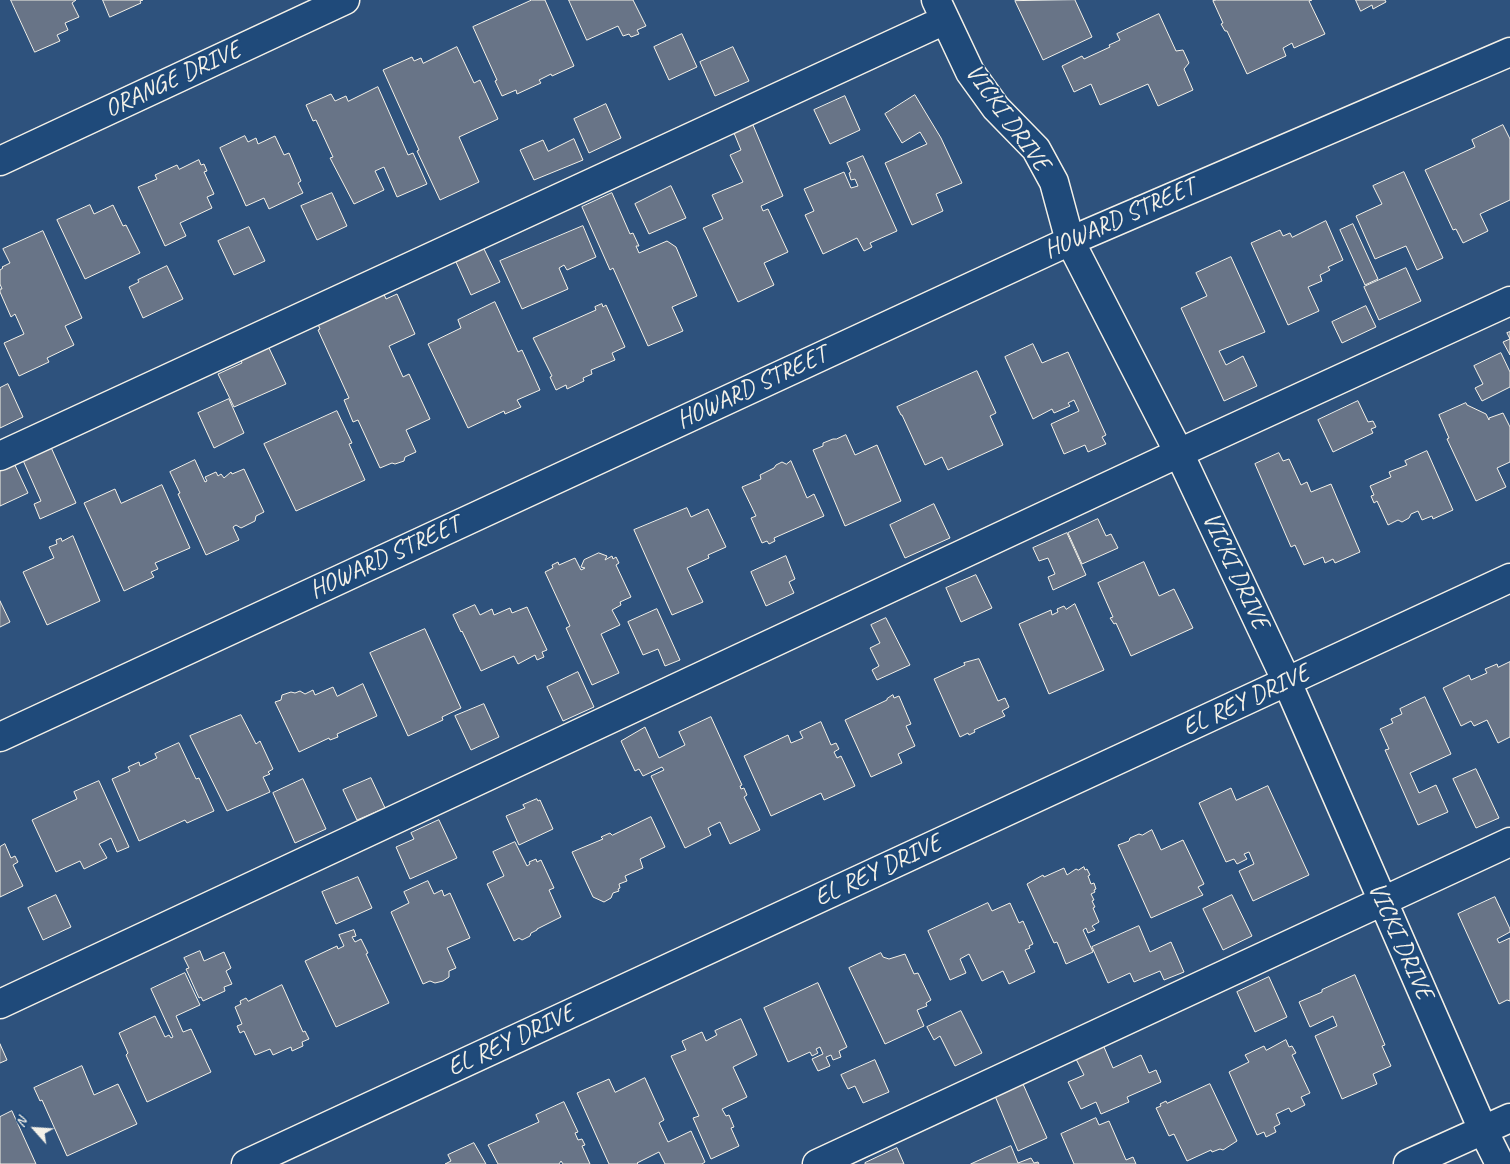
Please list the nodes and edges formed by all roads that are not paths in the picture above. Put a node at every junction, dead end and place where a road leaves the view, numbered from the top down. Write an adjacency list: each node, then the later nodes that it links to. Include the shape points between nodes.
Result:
1 (345, 0): 4 (street, ORANGE DRIVE)
2 (940, 10): 5 (street, VICKI DRIVE, via 970,72 996,108 1036,149 1054,182); 8 (street)
3 (1510, 52): 5 (street, HOWARD STREET)
4 (0, 161)
5 (1070, 241): 7 (street, VICKI DRIVE); 11 (street, HOWARD STREET)
6 (1510, 300): 7 (street)
7 (1180, 453): 10 (street, VICKI DRIVE); 14 (street)
8 (0, 456)
9 (1510, 578): 10 (street, EL REY DRIVE)
10 (1287, 682): 13 (street, VICKI DRIVE); 17 (street, EL REY DRIVE)
11 (0, 737)
12 (1510, 842): 13 (street)
13 (1382, 902): 16 (street, VICKI DRIVE); 18 (street)
14 (0, 1004)
15 (1510, 1118): 16 (street)
16 (1483, 1130): 19 (street); 20 (street, VICKI DRIVE)
17 (246, 1164)
18 (818, 1164)
19 (1408, 1164)
20 (1500, 1164)

